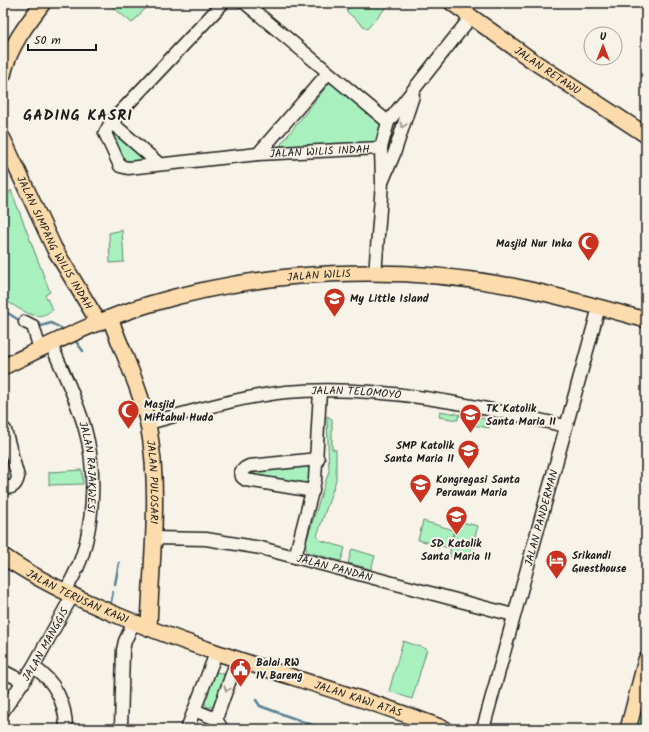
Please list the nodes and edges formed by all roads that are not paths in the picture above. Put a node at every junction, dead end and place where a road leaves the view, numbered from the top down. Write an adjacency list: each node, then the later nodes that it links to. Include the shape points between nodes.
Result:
1 (43, 3): 7 (main road, via 19,36)
2 (223, 3): 9 (street)
3 (245, 3): 6 (street)
4 (452, 3): 5 (main road, JALAN RETAWU)
5 (471, 17): 8 (street, JALAN WILIS INDAH); 11 (main road, JALAN RETAWU)
6 (328, 73): 10 (street); 14 (street, JALAN WILIS INDAH)
7 (3, 75)
8 (415, 88): 10 (street, JALAN WILIS INDAH); 16 (street, JALAN WILIS INDAH, one-way to 16)
9 (111, 122): 15 (street); 15 (street, JALAN WILIS INDAH, via 105,133 120,166 126,168)
10 (388, 122): 13 (street, JALAN WILIS INDAH)
11 (646, 135)
12 (3, 139): 19 (main road, JALAN SIMPANG WILIS INDAH, via 54,248)
13 (381, 148): 14 (street, JALAN WILIS INDAH); 16 (street, JALAN WILIS INDAH)
14 (258, 154): 15 (street, JALAN WILIS INDAH)
15 (158, 163)
16 (382, 183): 17 (street, JALAN WILIS INDAH)
17 (375, 274): 18 (main road, JALAN WILIS, via 475,280 558,296); 19 (main road, JALAN WILIS, via 305,276 226,286 149,304)
18 (599, 307): 20 (main road, JALAN WILIS); 26 (street, JALAN PANDERMAN)
19 (105, 320): 22 (main road, JALAN WILIS); 25 (main road, JALAN PULOSARI, via 135,383)
20 (646, 320)
21 (31, 326): 22 (street, JALAN RAJAKWESI)
22 (46, 346): 23 (main road, JALAN WILIS); 35 (street, JALAN RAJAKWESI, via 81,414 86,430 91,470 87,539)
23 (3, 366)
24 (320, 392): 25 (street, JALAN TELOMOYO, via 288,392 234,400); 26 (street, JALAN TELOMOYO, via 414,396 473,405); 29 (street)
25 (148, 423): 32 (main road, JALAN PULOSARI, via 154,480)
26 (565, 426): 36 (street, JALAN PANDERMAN)
27 (4, 428): 28 (street); 30 (street, via 18,477 17,484 13,487)
28 (3, 444)
29 (318, 459): 31 (street); 31 (street, via 250,466 241,472 246,480)
30 (3, 485)
31 (313, 491): 34 (street)
32 (153, 538): 34 (street, JALAN PANDAN, via 230,542); 38 (main road, JALAN PULOSARI)
33 (3, 556): 35 (main road, JALAN TERUSAN KAWI)
34 (295, 557): 36 (street, JALAN PANDAN)
35 (68, 594): 37 (main road, JALAN TERUSAN KAWI); 42 (street, JALAN MANGGIS)
36 (513, 616): 53 (street, JALAN PANDERMAN)
37 (134, 622): 38 (main road, JALAN KAWI ATAS); 49 (street, via 123,650)
38 (149, 628): 39 (main road, JALAN KAWI ATAS)
39 (216, 653): 40 (main road, JALAN KAWI ATAS); 45 (street)
40 (237, 660): 47 (street, one-way to 47); 52 (main road, JALAN KAWI ATAS, via 374,702)
41 (646, 660): 54 (main road)
42 (33, 667): 44 (street, JALAN MANGGIS); 48 (street, via 41,671 56,690 64,707)
43 (3, 671): 44 (street)
44 (24, 682): 46 (street, JALAN MANGGIS)
45 (194, 710): 47 (street); 50 (street)
46 (3, 711)
47 (216, 719): 51 (street)
48 (66, 729)
49 (121, 729)
50 (187, 729)
51 (222, 729)
52 (445, 729)
53 (483, 729)
54 (628, 729)

